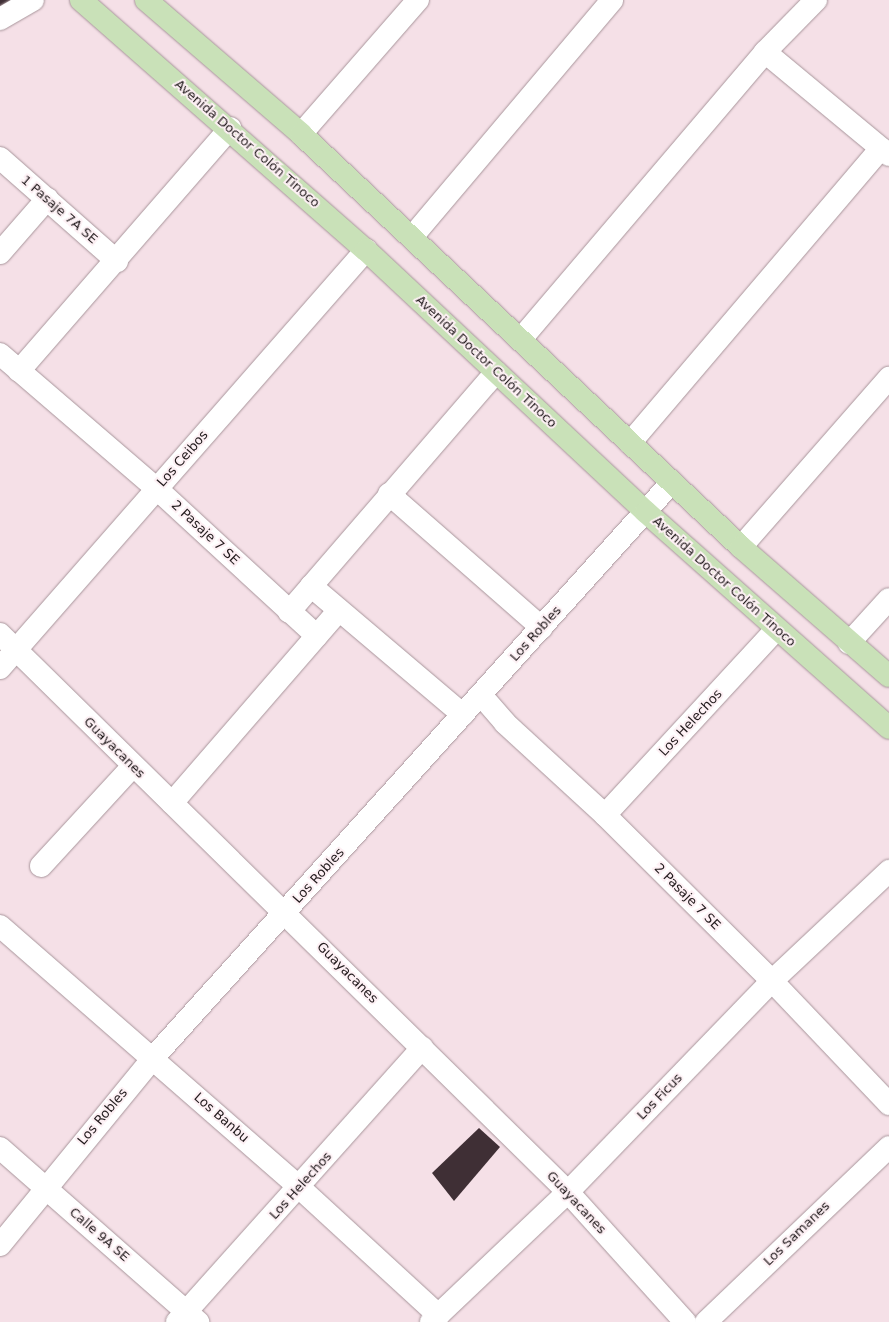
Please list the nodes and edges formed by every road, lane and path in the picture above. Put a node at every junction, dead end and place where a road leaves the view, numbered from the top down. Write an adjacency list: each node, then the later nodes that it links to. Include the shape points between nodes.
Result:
1 (33, 0): 7 (street)
2 (81, 0): 9 (main road, Avenida Doctor Colón Tinoco)
3 (146, 0): 10 (main road)
4 (418, 0): 10 (street)
5 (612, 0): 14 (street)
6 (816, 0): 8 (street)
7 (0, 19)
8 (765, 52): 11 (street); 18 (street)
9 (230, 128): 15 (main road, Avenida Doctor Colón Tinoco); 17 (street)
10 (301, 134): 14 (main road)
11 (885, 152): 23 (street)
12 (0, 158): 13 (street, 1 Pasaje 7A SE)
13 (47, 199): 16 (street); 17 (street, 1 Pasaje 7A SE)
14 (412, 237): 18 (main road)
15 (366, 250): 21 (main road, Avenida Doctor Colón Tinoco); 25 (street, Los Ceibos)
16 (0, 253)
17 (118, 261): 20 (street)
18 (522, 339): 23 (main road)
19 (0, 354): 20 (street, 2 Pasaje 7 SE)
20 (19, 371): 25 (street, 2 Pasaje 7 SE)
21 (496, 372): 26 (street); 27 (main road, Avenida Doctor Colón Tinoco)
22 (889, 378): 28 (street)
23 (630, 443): 24 (main road)
24 (672, 482): 27 (street, Los Robles); 28 (main road)
25 (157, 489): 32 (street, 2 Pasaje 7 SE); 38 (street, Los Ceibos)
26 (388, 494): 29 (street); 33 (street)
27 (646, 512): 33 (street, Los Robles); 34 (main road, Avenida Doctor Colón Tinoco)
28 (741, 547): 37 (main road)
29 (311, 586): 31 (street); 32 (street)
30 (889, 599): 37 (street)
31 (339, 610): 36 (street); 42 (street)
32 (289, 612): 36 (street, 2 Pasaje 7 SE)
33 (542, 628): 41 (street, Los Robles)
34 (776, 630): 43 (main road, Avenida Doctor Colón Tinoco); 46 (street, Los Helechos)
35 (0, 634): 38 (street, Guayacanes)
36 (317, 636): 45 (street)
37 (849, 643): 40 (main road)
38 (15, 650): 39 (street, Los Ceibos); 44 (street, Guayacanes)
39 (0, 668)
40 (889, 676)
41 (481, 695): 42 (street, Los Robles); 46 (street, 2 Pasaje 7 SE, via 505,723)
42 (463, 715): 49 (street, Los Robles)
43 (889, 728)
44 (132, 768): 45 (street, Guayacanes); 47 (street)
45 (172, 803): 49 (street, Guayacanes)
46 (605, 816): 51 (street, 2 Pasaje 7 SE)
47 (41, 866)
48 (889, 870): 51 (street, Los Ficus)
49 (286, 912): 52 (street, Guayacanes); 53 (street, Los Robles)
50 (0, 926): 53 (street, Los Banbu)
51 (772, 981): 54 (street, 2 Pasaje 7 SE); 59 (street, Los Ficus)
52 (422, 1048): 58 (street, Los Helechos); 59 (street, Guayacanes)
53 (153, 1058): 57 (street, Los Robles); 58 (street, Los Banbu)
54 (889, 1104)
55 (889, 1147): 64 (street, Los Samanes)
56 (0, 1148): 57 (street, Calle 9A SE)
57 (45, 1187): 60 (street, Los Robles); 61 (street, Calle 9A SE)
58 (300, 1188): 61 (street, Los Helechos); 62 (street, Los Banbu)
59 (568, 1192): 62 (street, Los Ficus); 63 (street, Guayacanes)
60 (0, 1245)
61 (187, 1318)
62 (434, 1319)
63 (685, 1322)
64 (706, 1322)

